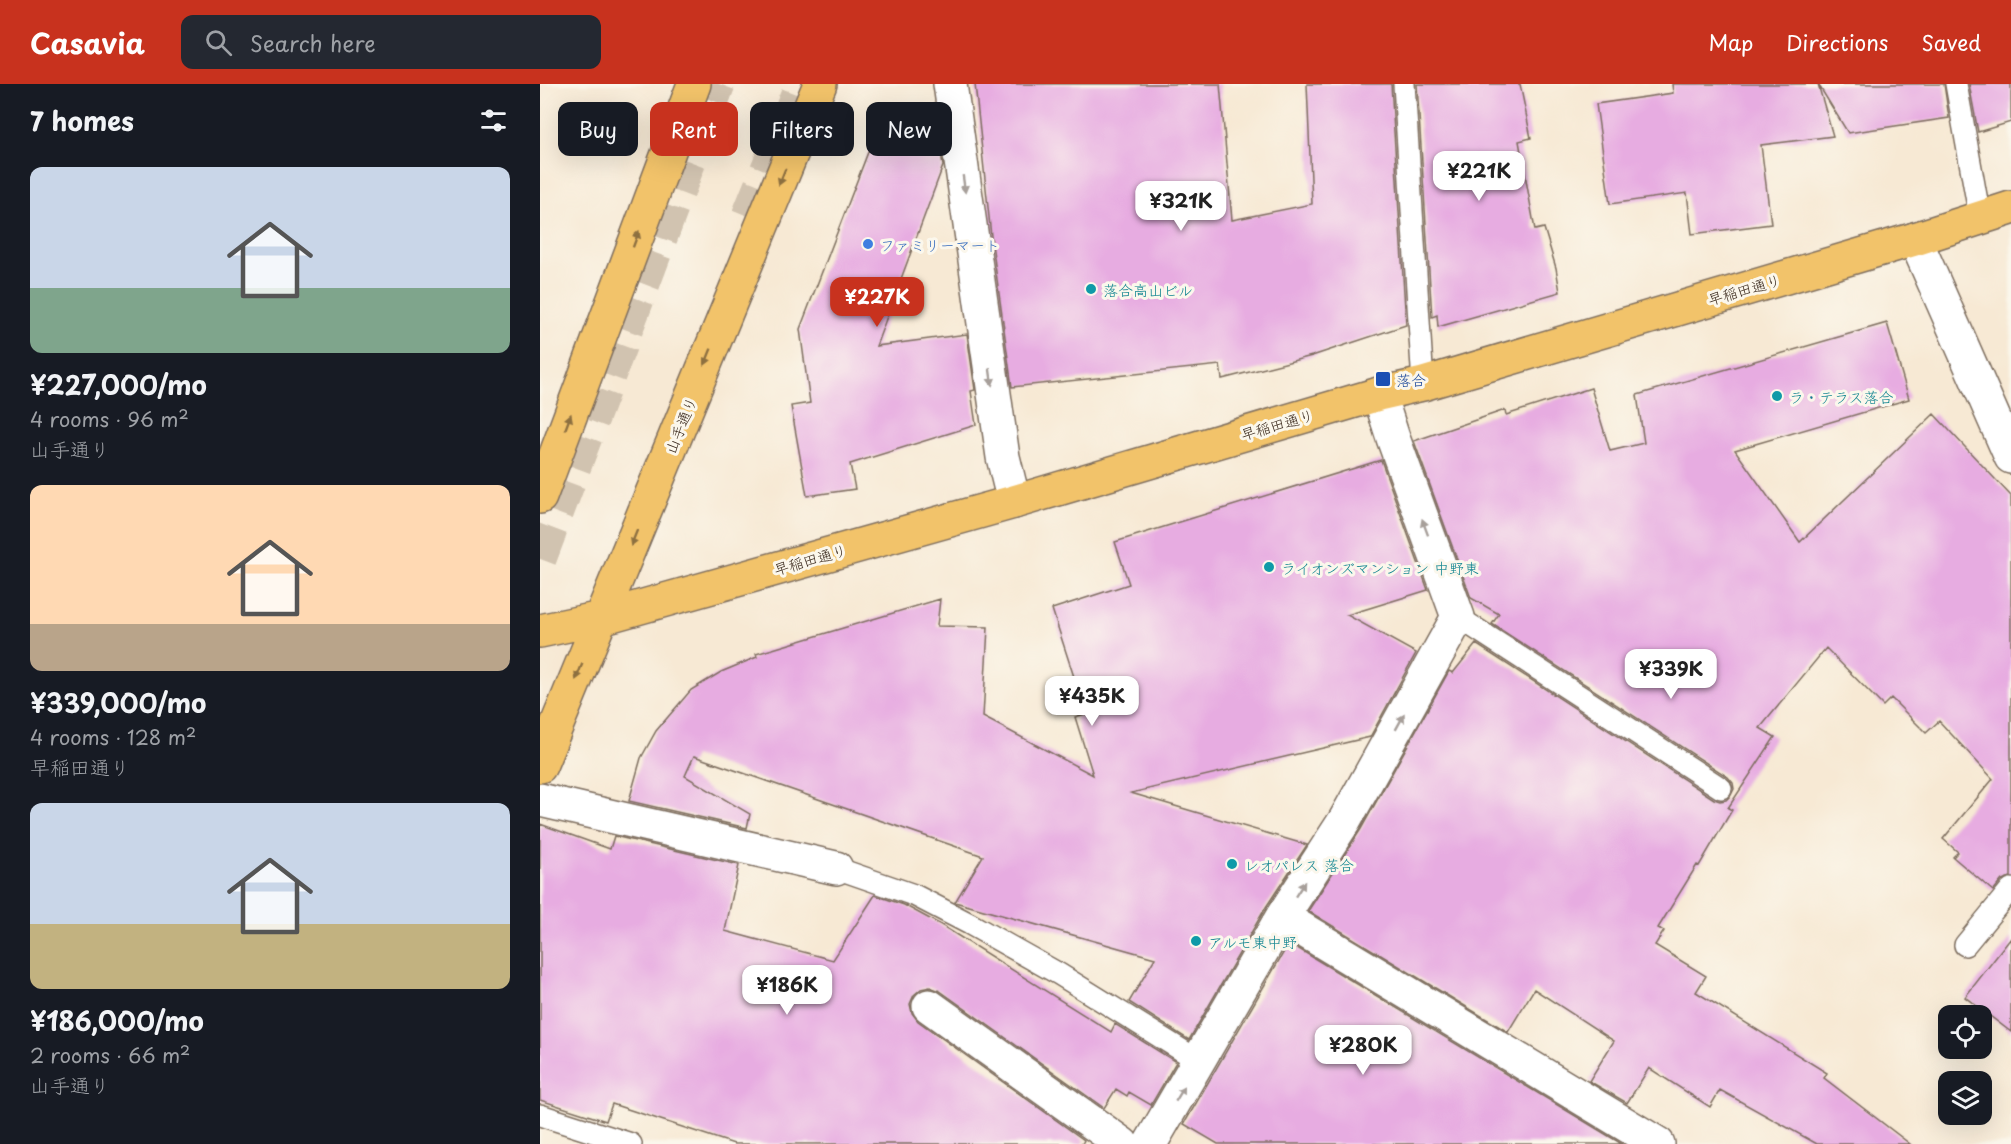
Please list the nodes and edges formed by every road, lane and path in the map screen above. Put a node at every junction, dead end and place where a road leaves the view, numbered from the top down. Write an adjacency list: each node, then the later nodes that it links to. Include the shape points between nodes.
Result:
1 (694, 84): 12 (main road, one-way to 1)
2 (820, 84): 15 (main road, 山手通り, one-way to 15)
3 (950, 84): 13 (street, one-way to 13, via 1003,457)
4 (1404, 84): 9 (lane)
5 (1956, 84): 7 (lane)
6 (2011, 208): 7 (main road, 早稲田通り)
7 (1980, 218): 8 (main road, 早稲田通り)
8 (1915, 239): 9 (main road, 早稲田通り); 11 (street)
9 (1423, 384): 10 (main road, 早稲田通り)
10 (1379, 394): 13 (main road, 早稲田通り); 14 (street, one-way to 10)
11 (2011, 457)
12 (540, 496)
13 (1014, 502): 15 (main road, 早稲田通り)
14 (1458, 617): 18 (lane); 22 (street, one-way to 14, via 1345,820)
15 (601, 618): 16 (main road, 早稲田通り); 17 (main road, 山手通り, one-way to 17)
16 (540, 632)
17 (540, 766)
18 (1721, 788)
19 (540, 800): 20 (street)
20 (836, 867): 25 (lane, via 914,896 970,924)
21 (2011, 889): 23 (lane)
22 (1282, 917): 25 (street); 30 (street)
23 (1965, 945)
24 (929, 1006): 28 (street)
25 (1199, 1061): 29 (street, one-way to 25)
26 (540, 1115): 27 (lane)
27 (631, 1144)
28 (1122, 1144)
29 (1150, 1144)
30 (1658, 1144)

